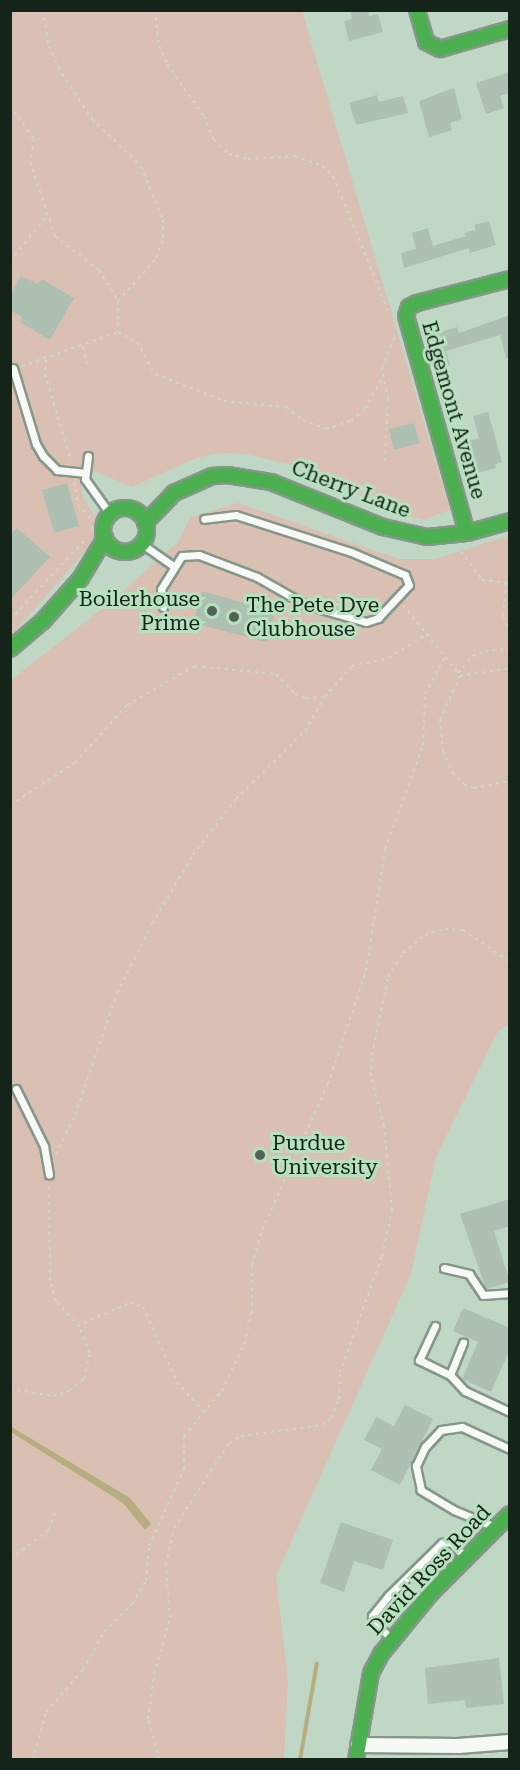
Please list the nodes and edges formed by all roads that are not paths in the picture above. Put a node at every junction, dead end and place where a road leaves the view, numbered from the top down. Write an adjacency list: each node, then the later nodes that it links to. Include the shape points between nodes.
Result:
1 (417, 10): 2 (street, via 426,42 440,49)
2 (510, 29)
3 (510, 279): 13 (street, Edgemont Avenue, via 417,303 409,308 405,325)
4 (13, 368): 6 (lane, via 43,456 57,470)
5 (88, 456): 6 (lane)
6 (84, 473): 9 (lane, via 94,495)
7 (212, 476): 8 (street, Cherry Lane, via 182,480); 12 (street, Cherry Lane, via 174,493); 13 (street, Cherry Lane, via 271,482 403,532 427,537)
8 (133, 510): 9 (street, via 121,508); 12 (street)
9 (110, 514): 14 (street, via 104,525)
10 (204, 519): 17 (lane, via 236,515 351,552 405,575 409,585 373,622 366,622 306,605 257,576 199,555 182,556)
11 (510, 522): 13 (street, Cherry Lane)
12 (145, 523): 15 (street)
13 (467, 533)
14 (105, 538): 16 (street); 18 (street)
15 (142, 543): 16 (street, via 130,551); 17 (lane)
16 (117, 550): 18 (street)
17 (172, 566): 19 (lane, via 161,590)
18 (81, 578): 20 (street, via 43,621)
19 (163, 607)
20 (10, 649)
21 (16, 1089): 22 (lane, via 44,1146)
22 (49, 1175)
23 (444, 1268): 24 (lane, via 469,1274 483,1295)
24 (510, 1293)
25 (435, 1326): 27 (lane, via 419,1360)
26 (463, 1342): 27 (lane)
27 (450, 1375): 28 (lane, via 465,1390)
28 (510, 1412)
29 (510, 1449): 31 (lane, via 462,1427 441,1430 425,1446 416,1466 421,1490 454,1510)
30 (510, 1514): 31 (street, David Ross Road)
31 (497, 1528): 32 (street, David Ross Road)
32 (467, 1559): 33 (street, David Ross Road); 33 (lane, via 451,1542 442,1543 426,1555 372,1616 373,1622)
33 (392, 1639): 35 (street, David Ross Road, via 372,1672)
34 (510, 1742): 35 (street, via 458,1746)
35 (358, 1744): 36 (street, David Ross Road)
36 (356, 1760)

